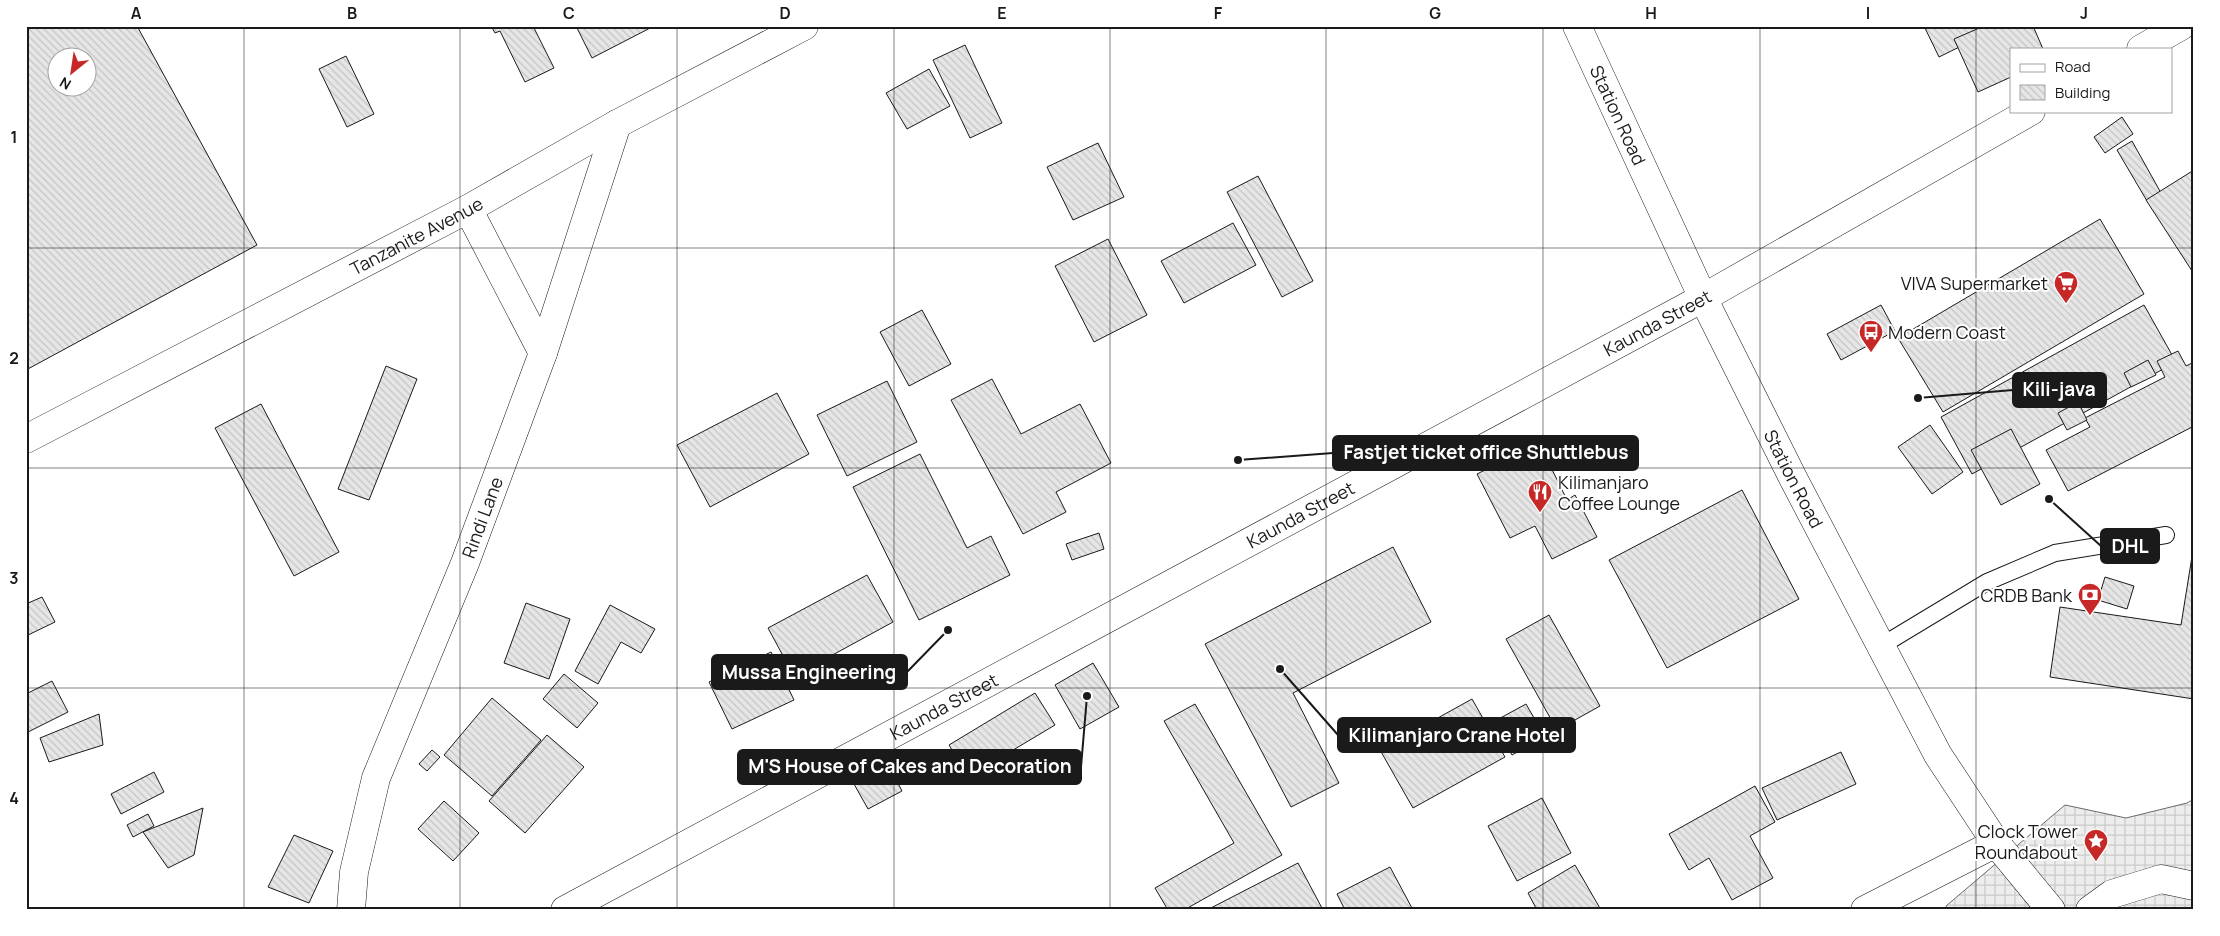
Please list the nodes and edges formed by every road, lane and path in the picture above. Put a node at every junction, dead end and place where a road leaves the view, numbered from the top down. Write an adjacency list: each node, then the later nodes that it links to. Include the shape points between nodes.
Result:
1 (804, 26): 6 (street, Tanzanite Avenue)
2 (1577, 26): 8 (street, Station Road)
3 (2181, 26): 4 (street)
4 (2143, 48)
5 (2029, 112): 8 (street, Kaunda Street)
6 (618, 124): 7 (street, Tanzanite Avenue); 9 (street, Rindi Lane)
7 (468, 209): 9 (street); 10 (street, Tanzanite Avenue)
8 (1703, 298): 12 (street, Station Road); 18 (street, Kaunda Street)
9 (543, 353): 17 (street, Rindi Lane, via 465,563 376,778 354,872)
10 (26, 439)
11 (2166, 535): 12 (lane, via 2055,553 1988,582)
12 (1881, 646): 13 (street, Station Road, via 1938,755)
13 (1996, 843): 19 (street); 20 (street, Station Road)
14 (2194, 878): 15 (street)
15 (2161, 879): 16 (street); 21 (street, via 2112,894)
16 (2194, 886)
17 (351, 910)
18 (565, 910)
19 (1866, 910)
20 (2051, 910)
21 (2090, 910)

